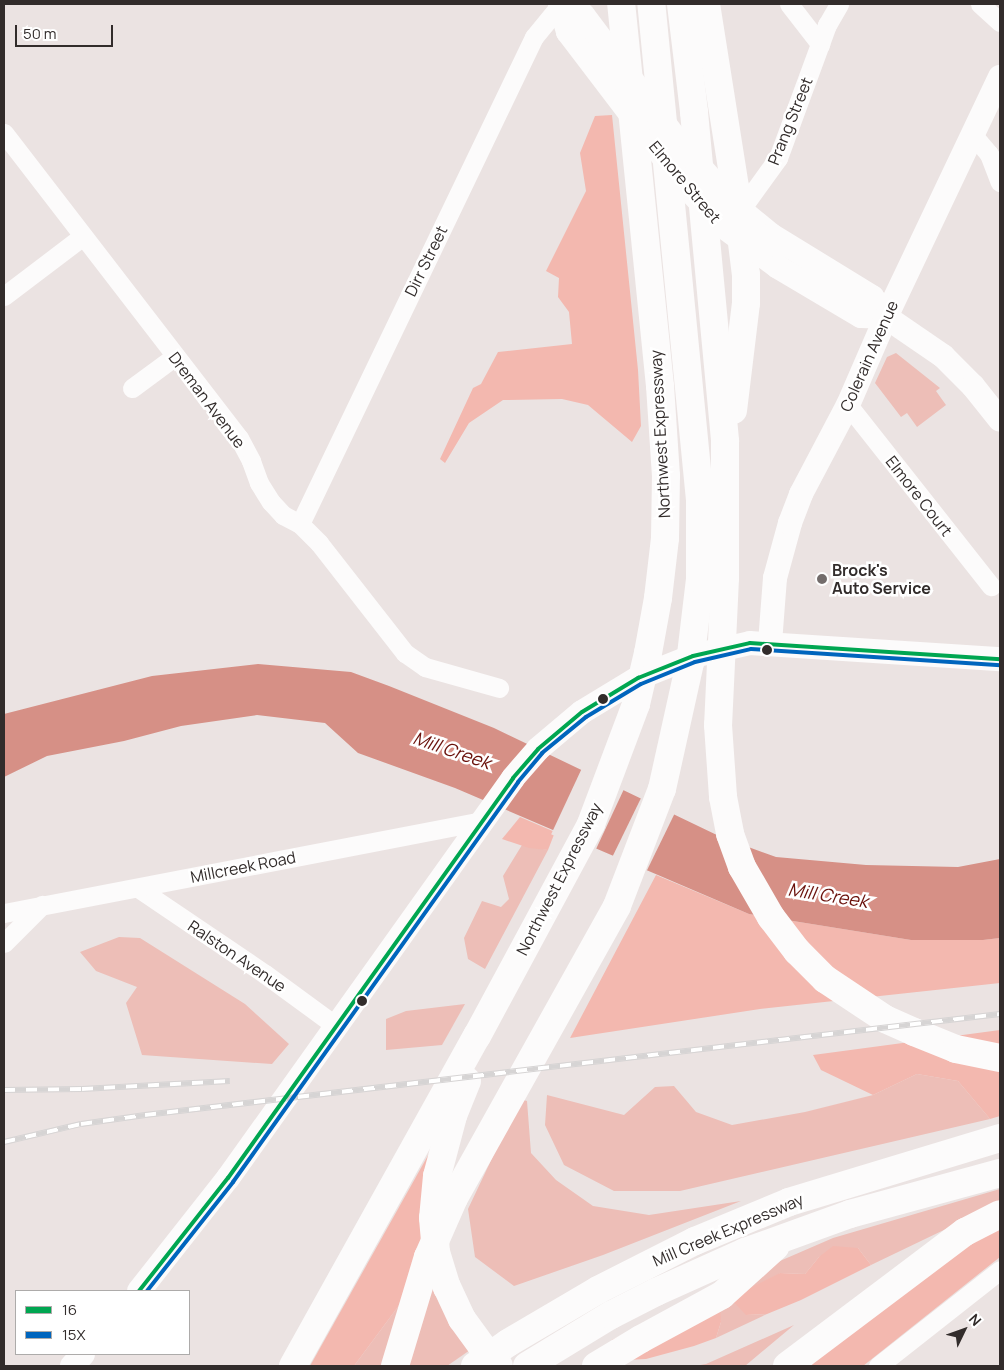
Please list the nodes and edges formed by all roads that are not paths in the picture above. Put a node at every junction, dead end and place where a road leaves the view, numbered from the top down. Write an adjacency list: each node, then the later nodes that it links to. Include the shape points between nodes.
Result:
1 (561, 4): 17 (main road, Elmore Street, via 583,15 694,160); 25 (street, Dirr Street, via 534,37)
2 (621, 4): 37 (highway, Northwest Expressway, via 660,386 665,467 665,538 660,577 636,704 592,824)
3 (651, 4): 26 (highway, Northwest Expressway, via 700,500)
4 (681, 4): 12 (highway)
5 (685, 4): 12 (highway)
6 (706, 4): 26 (highway, via 746,275 746,303 717,539)
7 (789, 4): 11 (street)
8 (839, 4): 11 (street, Prang Street, via 826,25)
9 (980, 4): 10 (street)
10 (1000, 22)
11 (820, 44): 17 (street, Prang Street, via 778,158)
12 (688, 63): 38 (highway, via 725,442 725,578 718,725 723,797 730,834 742,867 772,917 797,951 825,979 885,1019 956,1049)
13 (1000, 79): 15 (main road, Colerain Avenue)
14 (4, 133): 18 (street, Dreman Avenue)
15 (973, 135): 16 (street, via 989,154); 20 (main road, Colerain Avenue)
16 (1000, 182)
17 (734, 220): 20 (main road, Elmore Street, via 771,235 872,297)
18 (84, 236): 19 (street); 21 (street, Dreman Avenue)
19 (4, 296)
20 (886, 317): 23 (main road, Colerain Avenue); 24 (main road, Elmore Street, via 943,356)
21 (174, 357): 22 (street); 25 (street, Dreman Avenue, via 239,438 271,502 283,515)
22 (132, 388)
23 (848, 405): 27 (street, Elmore Court); 28 (main road, Colerain Avenue, via 790,523 774,578)
24 (1000, 420)
25 (300, 524): 30 (street, Dreman Avenue, via 319,543 395,642 415,662)
26 (700, 579): 48 (highway, Northwest Expressway, via 690,662 662,789 617,906 454,1198 428,1257)
27 (991, 586)
28 (770, 643): 29 (main road); 31 (main road, via 750,643 693,656 638,678 582,712 529,759)
29 (1000, 659)
30 (499, 688)
31 (483, 821): 32 (street, Millcreek Road); 36 (main road)
32 (138, 888): 33 (street, Millcreek Road); 36 (street, Ralston Avenue)
33 (42, 905): 34 (street, Millcreek Road); 35 (street)
34 (4, 913)
35 (4, 943)
36 (336, 1026): 44 (main road, via 228,1178)
37 (477, 1036): 47 (highway, Northwest Expressway); 50 (highway, via 474,1062 453,1116 437,1176 433,1218 436,1252 447,1287 462,1319)
38 (1000, 1058)
39 (1000, 1138): 49 (highway, Mill Creek Expressway, via 788,1202 695,1241 598,1290)
40 (1000, 1173): 42 (highway, Mill Creek Expressway)
41 (1000, 1214): 53 (highway, via 965,1232)
42 (789, 1234): 51 (highway, Mill Creek Expressway, via 656,1292); 52 (highway, via 722,1295)
43 (1000, 1270): 54 (street)
44 (140, 1290)
45 (82, 1355): 46 (main road)
46 (72, 1366)
47 (293, 1366)
48 (395, 1366)
49 (475, 1366)
50 (500, 1366)
51 (527, 1366)
52 (596, 1366)
53 (787, 1366)
54 (878, 1366)

